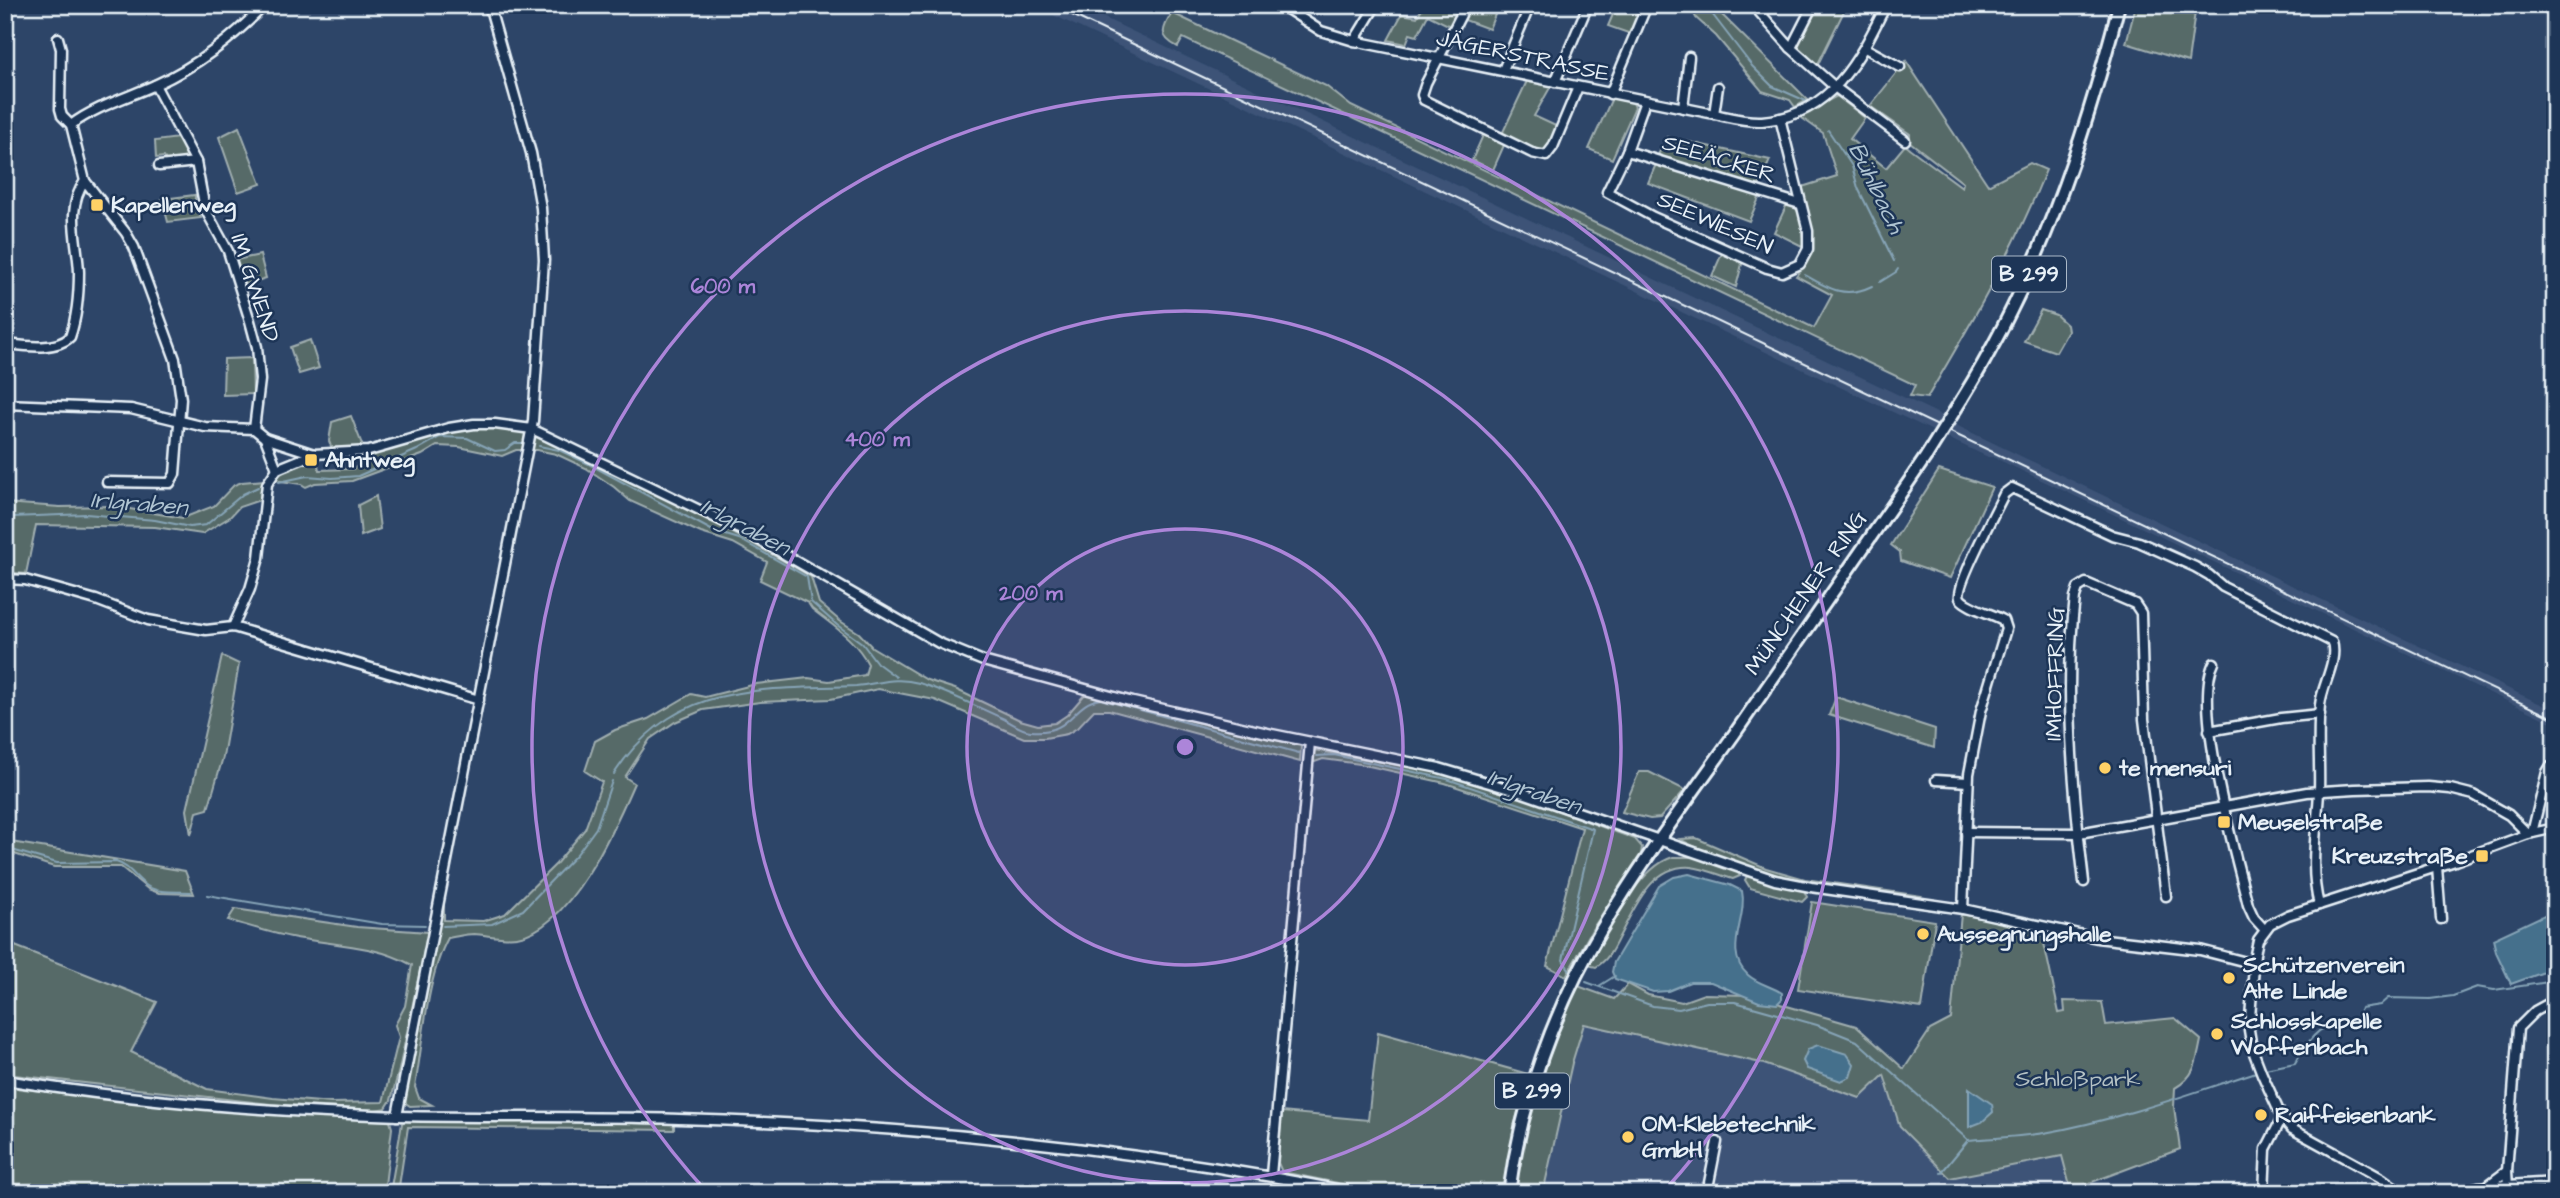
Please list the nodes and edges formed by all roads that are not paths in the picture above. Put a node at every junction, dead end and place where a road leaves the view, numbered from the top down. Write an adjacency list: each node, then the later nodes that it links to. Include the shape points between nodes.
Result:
1 (265, 5): 22 (street, via 213,53)
2 (489, 5): 42 (street, via 531,153 541,208 544,260)
3 (1281, 5): 14 (street, JÄGERSTRASSE, via 1321,31)
4 (1376, 5): 14 (street)
5 (1466, 5): 18 (street)
6 (1530, 5): 20 (street)
7 (1588, 5): 21 (street)
8 (1647, 5): 26 (street)
9 (1753, 5): 16 (street)
10 (1813, 5): 16 (street)
11 (1886, 5): 15 (street)
12 (2119, 5): 66 (main road, MÜNCHENER RING / B 299, bridge, via 2089,117 2045,238 2002,330 1927,455)
13 (58, 38): 31 (street, via 60,109)
14 (1354, 41): 18 (street, JÄGERSTRASSE)
15 (1865, 48): 19 (street); 25 (street)
16 (1793, 50): 25 (street)
17 (1689, 57): 28 (street)
18 (1438, 58): 20 (street, JÄGERSTRASSE); 23 (street, via 1424,100 1539,156 1550,153)
19 (1900, 67)
20 (1503, 70): 21 (street, JÄGERSTRASSE)
21 (1555, 82): 23 (street, JÄGERSTRASSE)
22 (155, 85): 31 (street); 34 (street, IM GWEND)
23 (1578, 87): 26 (street, JÄGERSTRASSE)
24 (1718, 87): 29 (street)
25 (1836, 88): 30 (street, JÄGERSTRASSE); 32 (street)
26 (1610, 93): 27 (street, JÄGERSTRASSE)
27 (1645, 101): 28 (street, JÄGERSTRASSE); 33 (street, SEEWIESEN)
28 (1682, 108): 29 (street, JÄGERSTRASSE)
29 (1714, 114): 30 (street, JÄGERSTRASSE, via 1754,121)
30 (1780, 118): 37 (street, SEEWIESEN)
31 (71, 125): 36 (street)
32 (1905, 140)
33 (1627, 151): 37 (street, SEEÄCKER); 37 (street, SEEWIESEN, via 1607,192 1775,271 1796,267 1808,248)
34 (196, 162): 35 (street); 41 (street, IM GWEND, via 205,209 228,251 257,347 260,380)
35 (159, 166)
36 (85, 181): 38 (street, via 75,212 79,287 70,337 48,345); 40 (street, via 126,233 143,270 176,364)
37 (1800, 204)
38 (5, 344)
39 (5, 404): 40 (street, via 131,409)
40 (179, 422): 41 (street); 47 (street, via 175,474)
41 (254, 429): 43 (street)
42 (532, 429): 44 (street, via 459,426 369,451); 52 (street); 55 (street, via 749,534 956,651 1133,702)
43 (265, 438): 44 (street); 45 (street)
44 (314, 454): 45 (street)
45 (277, 469): 50 (street, via 267,484 259,558)
46 (107, 482): 47 (street)
47 (170, 483): 48 (street)
48 (172, 493)
49 (5, 579): 50 (street, via 85,597 148,620 206,631)
50 (233, 627): 52 (street)
51 (2214, 663): 54 (street)
52 (479, 700): 77 (street)
53 (2320, 714): 54 (street); 58 (street, via 2333,655 2331,640 2223,587 2195,567 2107,533 2012,488 2004,494 1959,589 1965,602 2006,625 1981,711); 59 (street)
54 (2209, 731): 60 (street)
55 (1310, 743): 66 (street, via 1438,768); 81 (street)
56 (2555, 767): 65 (street, via 2549,769)
57 (1936, 780): 58 (street)
58 (1968, 782): 63 (street)
59 (2319, 791): 60 (street); 65 (street, via 2459,790 2494,805); 70 (street, via 2312,874)
60 (2225, 808): 61 (street); 73 (street, via 2248,905)
61 (2157, 820): 64 (street); 64 (street, IMHOFFRING, via 2144,719 2141,613 2135,604 2086,583 2075,597 2071,689); 69 (street)
62 (2555, 828): 65 (street)
63 (1966, 832): 64 (street); 71 (street)
64 (2079, 833): 68 (street)
65 (2530, 833): 67 (street)
66 (1660, 841): 71 (street, via 1775,880); 86 (main road, MÜNCHENER RING / B 299, via 1601,930 1563,1006 1529,1098)
67 (2437, 867): 70 (street); 72 (street)
68 (2084, 882)
69 (2166, 896)
70 (2319, 905): 73 (street, via 2280,918)
71 (1963, 909): 74 (street, via 2096,938 2200,950)
72 (2441, 919)
73 (2264, 929): 74 (street)
74 (2254, 964): 78 (street, via 2249,1030 2260,1070)
75 (2555, 1000): 80 (street, via 2518,1028)
76 (5, 1080): 77 (street, via 227,1106)
77 (397, 1116): 81 (street, via 883,1127 1112,1151)
78 (2282, 1118): 88 (street, via 2266,1149); 89 (street, via 2292,1129)
79 (1717, 1142): 87 (street)
80 (2507, 1171): 83 (street); 84 (street)
81 (1271, 1175): 85 (street)
82 (2555, 1182): 84 (street)
83 (2486, 1186): 84 (street); 90 (street)
84 (2508, 1187)
85 (1357, 1193)
86 (1508, 1193)
87 (1707, 1193)
88 (2264, 1193)
89 (2403, 1193)
90 (2454, 1193)

